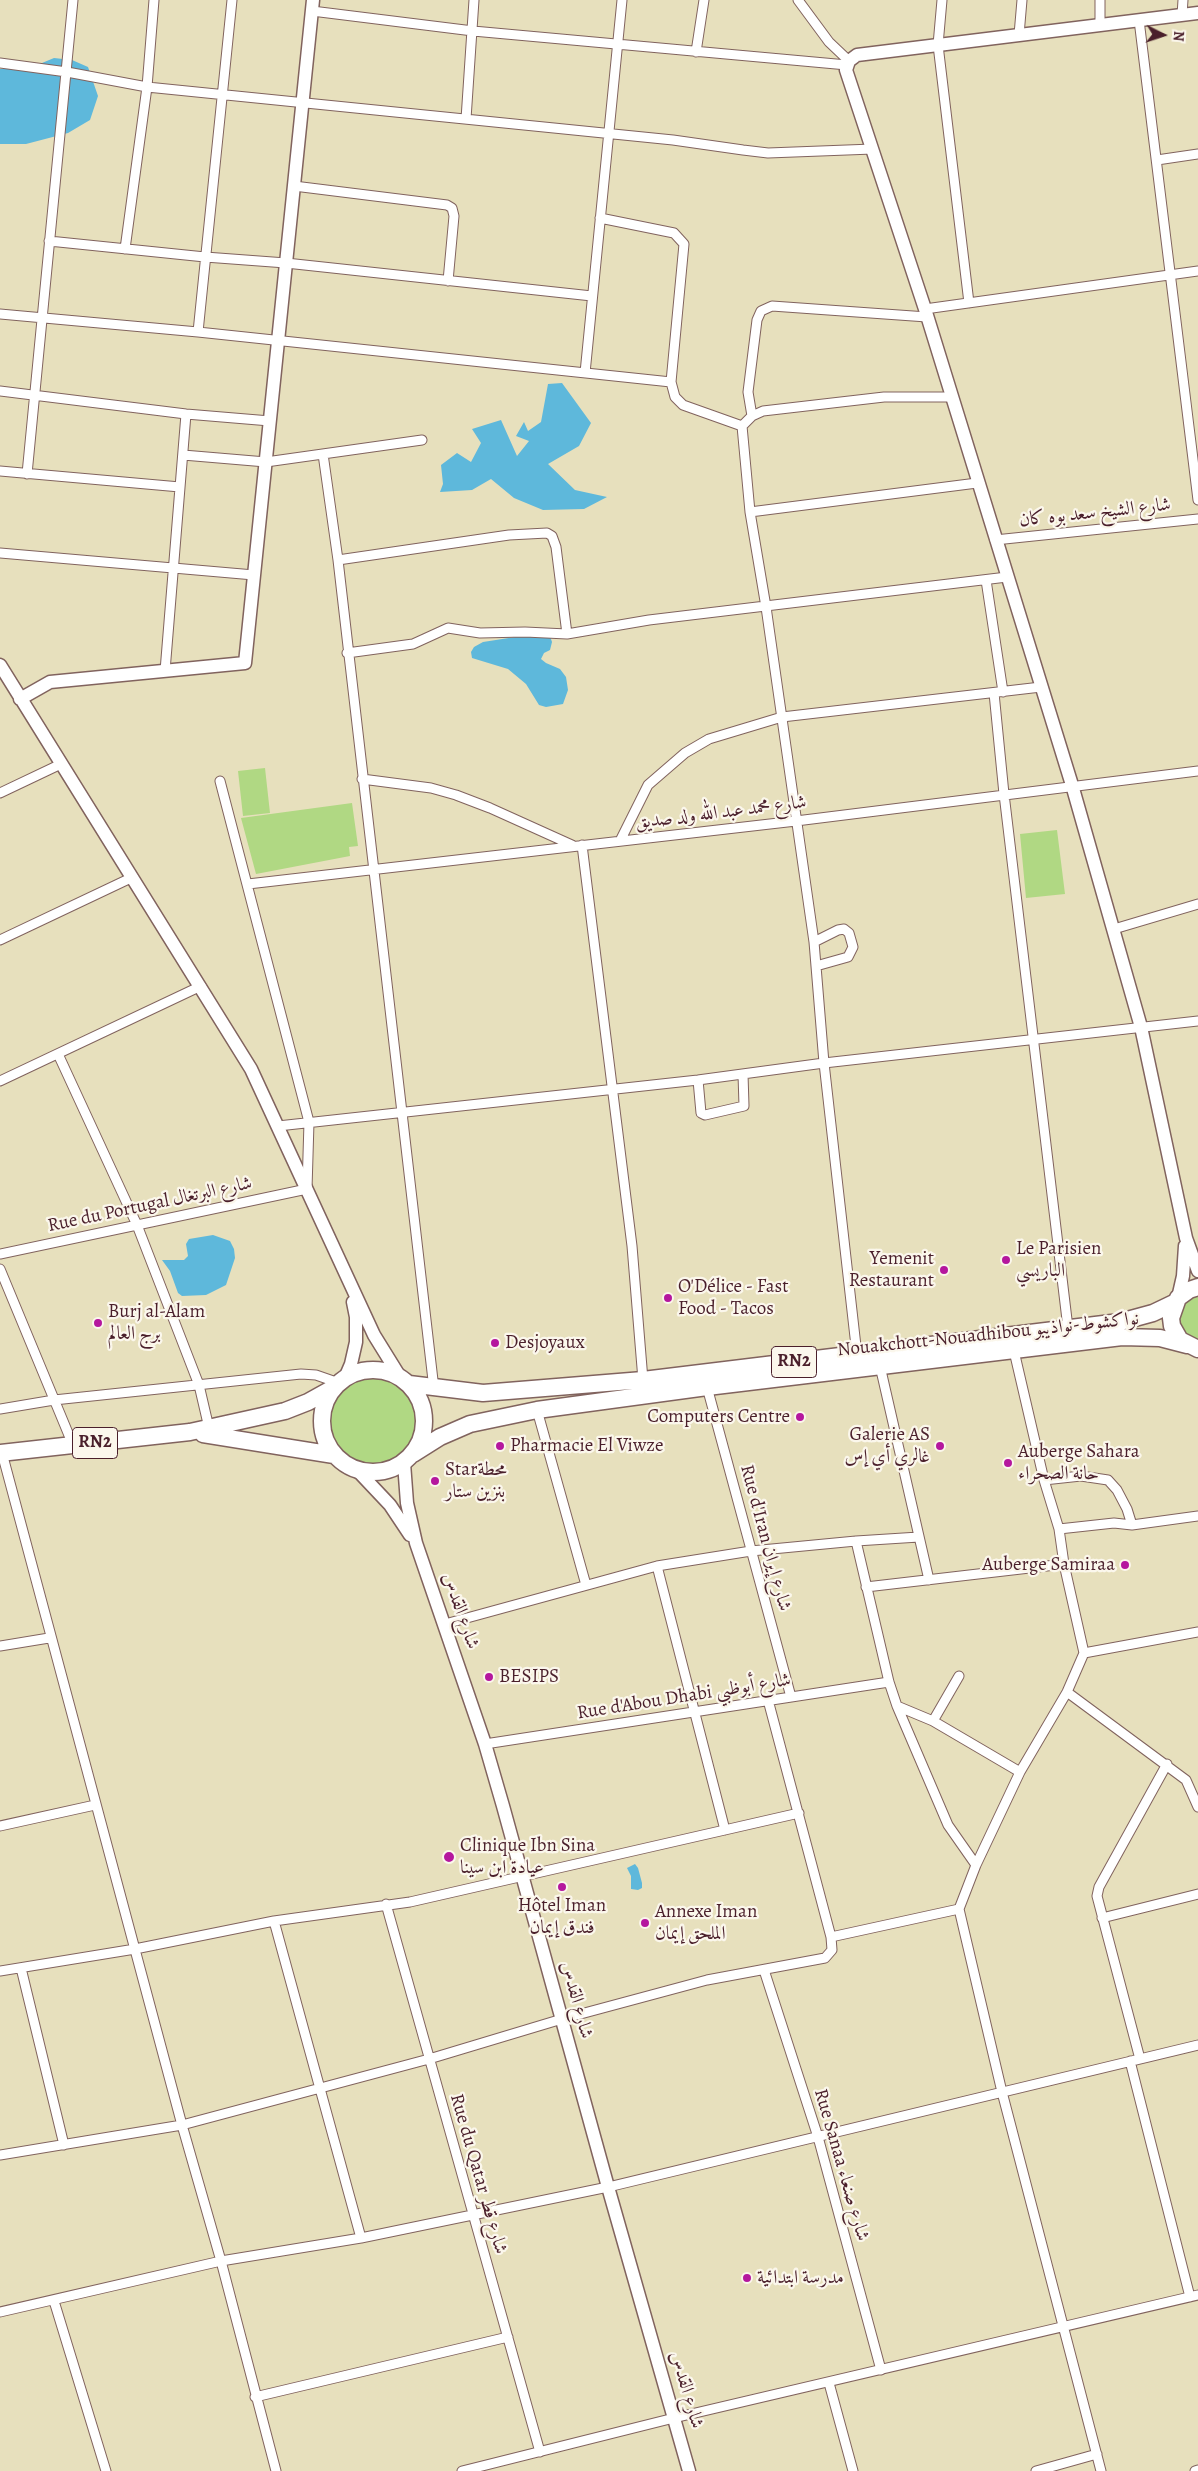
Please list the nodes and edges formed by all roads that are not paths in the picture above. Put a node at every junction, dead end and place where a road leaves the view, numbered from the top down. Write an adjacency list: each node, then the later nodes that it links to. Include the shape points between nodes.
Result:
1 (73, 0): 24 (street)
2 (154, 0): 25 (street)
3 (232, 0): 26 (street)
4 (474, 0): 17 (street)
5 (622, 0): 19 (street)
6 (704, 0): 21 (street)
7 (798, 0): 23 (street)
8 (942, 0): 20 (street)
9 (1022, 0): 18 (street)
10 (1100, 0): 16 (street)
11 (1183, 0): 14 (street)
12 (313, 5): 17 (street); 27 (street)
13 (1198, 14): 14 (street)
14 (1182, 15): 15 (street)
15 (1139, 20): 16 (street); 32 (street)
16 (1100, 25): 18 (street)
17 (473, 30): 19 (street); 28 (street)
18 (1019, 35): 20 (street)
19 (618, 44): 21 (street); 29 (street)
20 (938, 45): 23 (street, via 857,55); 43 (street)
21 (696, 52): 23 (street)
22 (0, 63): 24 (street)
23 (848, 63): 30 (street, via 847,75)
24 (67, 72): 25 (street); 35 (street)
25 (147, 87): 26 (street); 36 (street)
26 (221, 95): 27 (street); 37 (street)
27 (303, 103): 28 (street); 33 (street)
28 (466, 119): 29 (street)
29 (608, 134): 30 (street, via 768,153); 34 (street)
30 (873, 148): 44 (street)
31 (1198, 154): 32 (street)
32 (1157, 160): 40 (street)
33 (294, 186): 38 (street); 41 (street, via 452,208)
34 (600, 218): 42 (street); 50 (street, via 674,233 684,244)
35 (49, 241): 36 (street); 46 (street)
36 (125, 249): 37 (street)
37 (205, 257): 38 (street); 47 (street)
38 (286, 263): 41 (street); 48 (street)
39 (1198, 271): 40 (street)
40 (1171, 274): 43 (street); 66 (street)
41 (448, 281): 42 (street)
42 (592, 296): 49 (street)
43 (969, 303): 44 (street)
44 (926, 313): 53 (street); 55 (street, via 772,306 761,311 757,320 748,392)
45 (0, 314): 46 (street)
46 (42, 319): 47 (street); 52 (street)
47 (198, 332): 48 (street)
48 (278, 341): 49 (street); 56 (street)
49 (584, 373): 50 (street)
50 (670, 382): 57 (street, via 675,397 683,405)
51 (0, 391): 52 (street)
52 (34, 397): 54 (street); 63 (street)
53 (951, 397): 55 (street, via 884,397 763,411); 64 (street)
54 (186, 414): 56 (street); 60 (street)
55 (752, 416): 57 (street)
56 (270, 421): 61 (street)
57 (742, 426): 67 (street)
58 (422, 440): 59 (street)
59 (323, 454): 61 (street); 71 (street)
60 (183, 455): 61 (street); 65 (street)
61 (266, 462): 73 (street)
62 (0, 471): 63 (street)
63 (27, 474): 65 (street)
64 (978, 483): 67 (street); 69 (street)
65 (180, 487): 72 (street)
66 (1198, 500)
67 (750, 512): 76 (street)
68 (1198, 519): 69 (street, شارع الشيخ سعد بوه كان)
69 (995, 540): 74 (street)
70 (0, 553): 72 (street)
71 (338, 560): 77 (street, via 509,535 547,533 552,536 556,547); 78 (street)
72 (174, 567): 73 (street); 80 (street)
73 (254, 575): 80 (street, via 245,663)
74 (1007, 577): 75 (street); 81 (street)
75 (986, 580): 76 (street); 82 (street)
76 (766, 607): 77 (street, via 649,620); 84 (street)
77 (567, 634): 78 (street, via 480,633 448,628 413,644)
78 (347, 653): 87 (street)
79 (0, 665): 83 (street)
80 (165, 671): 83 (street, via 50,682)
81 (1041, 687): 82 (street); 89 (street)
82 (998, 692): 84 (street); 91 (street)
83 (20, 698): 85 (street)
84 (782, 717): 92 (street); 93 (street, via 709,739 685,753 648,786)
85 (61, 764): 90 (street); 96 (street)
86 (1198, 771): 89 (street, شارع محمد عبد الله ولد صديق)
87 (362, 779): 94 (street, via 431,788 456,795); 95 (street)
88 (220, 781): 97 (street)
89 (1072, 785): 91 (street, شارع محمد عبد الله ولد صديق); 99 (street)
90 (0, 793)
91 (1004, 794): 92 (street, شارع محمد عبد الله ولد صديق); 106 (street)
92 (796, 821): 93 (street, شارع محمد عبد الله ولد صديق); 101 (street)
93 (620, 841): 94 (street, شارع محمد عبد الله ولد صديق)
94 (578, 846): 95 (street, شارع محمد عبد الله ولد صديق); 112 (street)
95 (372, 870): 97 (street, شارع محمد عبد الله ولد صديق); 113 (street)
96 (132, 877): 100 (street); 103 (street)
97 (248, 884): 114 (street)
98 (1198, 904): 99 (street)
99 (1114, 929): 105 (street)
100 (0, 940)
101 (814, 942): 102 (street); 102 (street, via 844,929 849,933 853,947 848,957)
102 (816, 966): 108 (street)
103 (201, 986): 107 (street); 115 (street, via 251,1069)
104 (1198, 1021): 105 (street)
105 (1141, 1027): 106 (street); 118 (street)
106 (1033, 1039): 108 (street); 125 (street)
107 (58, 1054): 111 (street); 117 (street)
108 (824, 1063): 109 (street); 128 (street)
109 (743, 1074): 110 (street); 110 (street, via 744,1106 705,1115 700,1112)
110 (698, 1080): 112 (street)
111 (0, 1081)
112 (614, 1088): 113 (street); 130 (street)
113 (401, 1113): 114 (street); 135 (street)
114 (310, 1122): 115 (street); 116 (street)
115 (278, 1126): 116 (street)
116 (307, 1189): 117 (street, Rue du Portugal شارع البرتغال); 122 (street)
117 (137, 1225): 119 (street, Rue du Portugal شارع البرتغال); 133 (street)
118 (1186, 1238): 121 (street); 124 (street)
119 (0, 1254)
120 (0, 1269): 136 (street)
121 (1198, 1271)
122 (347, 1278): 131 (street, via 374,1335); 132 (street, via 356,1317 356,1342 351,1364)
123 (1198, 1287): 124 (highway, Nouakchott-Nouadhibou نواكشوط-نواذيبو)
124 (1177, 1300): 125 (highway, Nouakchott-Nouadhibou نواكشوط-نواذيبو / RN2, via 1153,1313 1129,1320); 126 (highway, via 1172,1326 1180,1340)
125 (1068, 1328): 128 (highway, Nouakchott-Nouadhibou نواكشوط-نواذيبو / RN2)
126 (1192, 1347): 127 (highway, Nouakchott-Nouadhibou نواكشوط-نواذيبو / RN2, via 1160,1338 1131,1337)
127 (1014, 1350): 129 (highway, Nouakchott-Nouadhibou نواكشوط-نواذيبو / RN2); 146 (street)
128 (857, 1354): 130 (highway, Nouakchott-Nouadhibou نواكشوط-نواذيبو / RN2)
129 (880, 1366): 134 (highway, Nouakchott-Nouadhibou نواكشوط-نواذيبو / RN2); 150 (street)
130 (643, 1380): 135 (highway, Nouakchott-Nouadhibou نواكشوط-نواذيبو / RN2, via 483,1393)
131 (404, 1381): 132 (highway, via 386,1371 368,1370); 135 (highway, Nouakchott-Nouadhibou نواكشوط-نواذيبو / RN2); 144 (highway, via 418,1396 424,1418 421,1440)
132 (340, 1383): 133 (street, via 301,1374); 139 (highway, RN2, via 285,1411); 143 (highway, via 324,1409 322,1421 323,1433)
133 (199, 1385): 136 (street); 139 (street)
134 (707, 1388): 138 (highway, Nouakchott-Nouadhibou نواكشوط-نواذيبو / RN2); 153 (street, Rue d'Iran شارع إيران)
135 (434, 1389)
136 (54, 1400): 137 (street); 141 (street)
137 (0, 1409)
138 (537, 1410): 144 (highway, Nouakchott-Nouadhibou نواكشوط-نواذيبو / RN2, via 470,1424 440,1437); 157 (street)
139 (210, 1428): 140 (highway, RN2)
140 (190, 1432): 141 (highway, RN2); 143 (highway, RN2)
141 (73, 1445): 142 (highway, RN2)
142 (1, 1453): 161 (street)
143 (334, 1455): 145 (highway)
144 (409, 1458): 145 (highway, via 396,1468 376,1473); 152 (street, via 407,1503)
145 (357, 1470): 152 (street, via 390,1505)
146 (1044, 1480): 148 (street, via 1082,1476 1108,1480 1117,1490); 149 (street)
147 (1198, 1516): 148 (street)
148 (1132, 1525): 149 (street, via 1114,1523)
149 (1059, 1529): 154 (street)
150 (919, 1537): 151 (street); 156 (street)
151 (856, 1540): 153 (street); 158 (street)
152 (416, 1543): 159 (street, شارع القدس)
153 (752, 1551): 155 (street); 167 (street, Rue d'Iran شارع إيران)
154 (1064, 1564): 156 (street); 163 (street)
155 (657, 1566): 157 (street); 170 (street)
156 (929, 1580): 158 (street)
157 (586, 1585): 159 (street)
158 (866, 1587): 165 (street)
159 (444, 1624): 172 (street, شارع القدس)
160 (1198, 1632): 163 (street)
161 (49, 1638): 162 (street); 175 (street)
162 (0, 1646)
163 (1084, 1653): 166 (street)
164 (959, 1676): 171 (street)
165 (889, 1682): 167 (street, Rue d'Abou Dhabi شارع أبوظبي); 169 (street)
166 (1067, 1692): 173 (street); 174 (street)
167 (791, 1697): 168 (street, Rue d'Abou Dhabi شارع أبوظبي)
168 (768, 1700): 170 (street, Rue d'Abou Dhabi شارع أبوظبي); 177 (street)
169 (898, 1706): 171 (street); 180 (street, via 948,1825)
170 (695, 1712): 172 (street, Rue d'Abou Dhabi شارع أبوظبي); 179 (street)
171 (934, 1721): 174 (street)
172 (485, 1744): 181 (street, شارع القدس)
173 (1167, 1764): 176 (street, via 1186,1780); 185 (street, via 1099,1887 1097,1896)
174 (1020, 1772): 180 (street)
175 (95, 1805): 178 (street); 188 (street)
176 (1198, 1807)
177 (799, 1813): 179 (street); 187 (street)
178 (0, 1826)
179 (725, 1830): 181 (street)
180 (976, 1865): 184 (street)
181 (524, 1875): 183 (street, via 410,1902); 192 (street, شارع القدس)
182 (1198, 1894): 185 (street)
183 (386, 1904): 186 (street); 194 (street, Rue du Qatar شارع قطر)
184 (959, 1909): 187 (street); 198 (street)
185 (1102, 1918): 195 (street)
186 (274, 1921): 188 (street); 197 (street)
187 (830, 1937): 190 (street, via 832,1950 825,1958)
188 (135, 1949): 189 (street); 199 (street)
189 (21, 1968): 191 (street); 201 (street)
190 (764, 1970): 192 (street, via 707,1980); 200 (street, Rue Sanaa شارع صنعاء)
191 (0, 1971)
192 (562, 2019): 194 (street); 203 (street, شارع القدس)
193 (1198, 2045): 195 (street)
194 (428, 2059): 197 (street); 204 (street, Rue du Qatar شارع قطر)
195 (1140, 2059): 196 (street)
196 (1130, 2062): 198 (street); 207 (street)
197 (319, 2086): 199 (street); 205 (street)
198 (1002, 2092): 200 (street); 210 (street)
199 (182, 2125): 201 (street); 206 (street)
200 (818, 2137): 203 (street); 212 (street, Rue Sanaa شارع صنعاء)
201 (64, 2145): 202 (street)
202 (0, 2155)
203 (608, 2187): 204 (street); 215 (street, شارع القدس)
204 (474, 2215): 205 (street); 211 (street, Rue du Qatar شارع قطر)
205 (361, 2238): 206 (street)
206 (221, 2261): 208 (street); 214 (street)
207 (1194, 2296): 210 (street)
208 (54, 2301): 209 (street); 218 (street)
209 (0, 2312)
210 (1063, 2327): 212 (street); 217 (street)
211 (508, 2337): 214 (street); 216 (street, Rue du Qatar شارع قطر)
212 (882, 2370): 213 (street)
213 (829, 2383): 215 (street); 222 (street)
214 (256, 2397): 219 (street)
215 (674, 2418): 216 (street); 221 (street, شارع القدس)
216 (540, 2452): 220 (street)
217 (1097, 2454): 223 (street); 224 (street)
218 (106, 2471)
219 (276, 2471)
220 (462, 2471)
221 (689, 2471)
222 (853, 2471)
223 (1036, 2471)
224 (1101, 2471)

